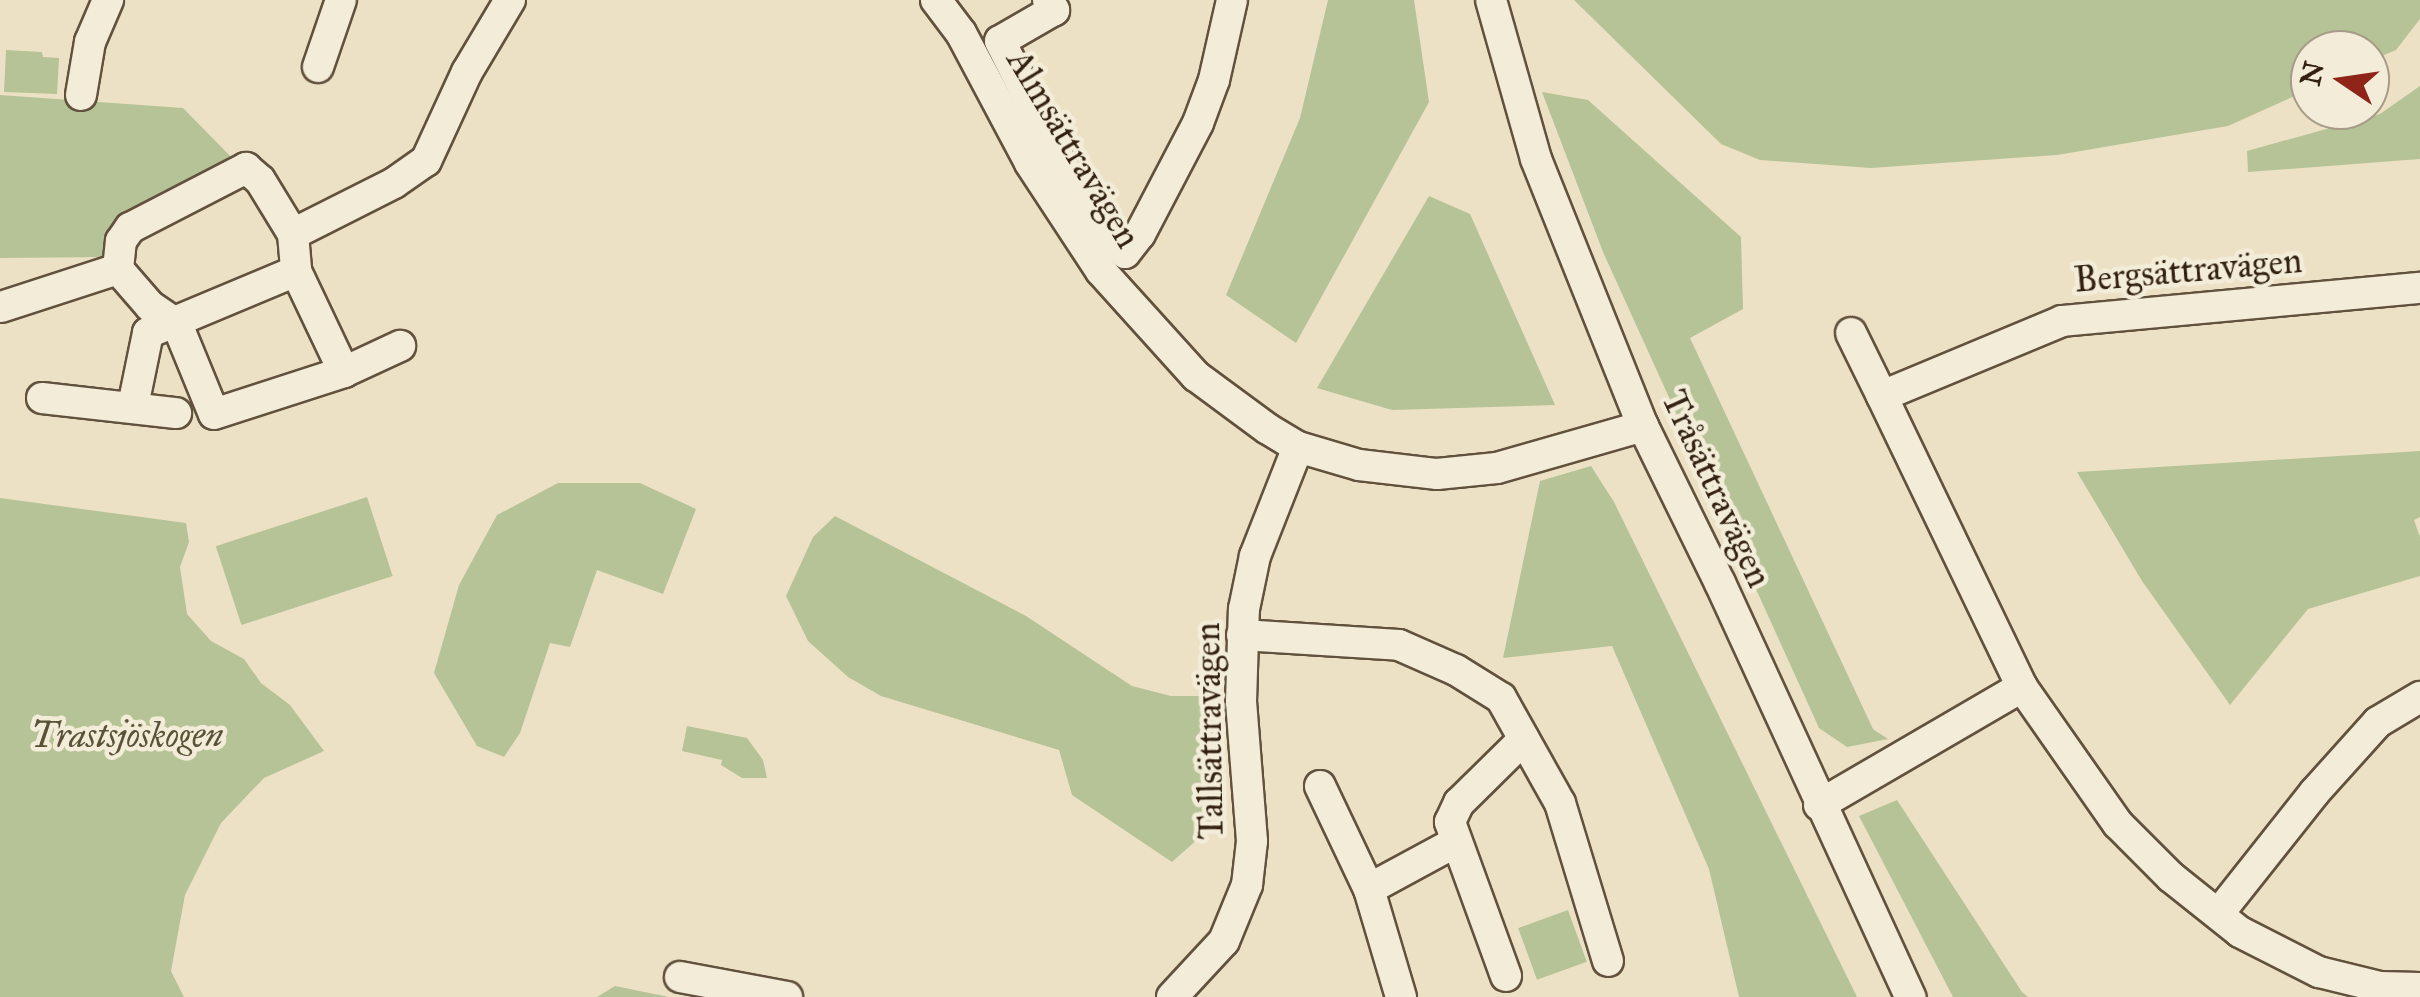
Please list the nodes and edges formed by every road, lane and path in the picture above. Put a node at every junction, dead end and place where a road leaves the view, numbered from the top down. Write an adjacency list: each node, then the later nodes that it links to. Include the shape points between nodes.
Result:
1 (108, 0): 9 (street, via 90,42)
2 (341, 0): 8 (street)
3 (510, 0): 10 (street, via 467,72 426,162)
4 (936, 0): 24 (street, Almsättravägen, via 1101,270 1196,376)
5 (1048, 0): 6 (street, via 1054,10 1000,42 1077,194 1124,252 1198,123)
6 (1232, 0)
7 (1491, 0): 23 (street, Tråsättravägen, via 1536,160)
8 (318, 67)
9 (81, 95)
10 (293, 234): 11 (street, via 246,168 130,228 121,241); 12 (street)
11 (118, 270): 14 (street); 15 (street)
12 (296, 271): 15 (street); 18 (street)
13 (2420, 288): 19 (street, Bergsättravägen, via 2062,321)
14 (0, 307)
15 (177, 324): 18 (street, via 214,414); 21 (street, via 148,333)
16 (1851, 333): 19 (street)
17 (400, 346): 18 (street)
18 (344, 372)
19 (1882, 396): 26 (street)
20 (42, 398): 21 (street)
21 (132, 406): 22 (street)
22 (176, 413)
23 (1643, 426): 24 (street, Almsättravägen, via 1497,468 1453,473 1388,470); 30 (street, Tråsättravägen)
24 (1298, 447): 25 (street, Tallsättravägen, via 1255,556)
25 (1242, 635): 28 (street, via 1399,645 1501,698); 39 (street, Tallsättravägen, via 1252,841 1247,885 1224,941)
26 (2022, 688): 30 (street); 33 (street, via 2118,824)
27 (2420, 697): 33 (street, via 2378,722)
28 (1524, 739): 31 (street, via 1459,803 1450,822); 34 (street, via 1560,803)
29 (1320, 786): 32 (street)
30 (1819, 804): 41 (street, Tråsättravägen)
31 (1456, 842): 32 (street); 35 (street)
32 (1370, 889): 40 (street)
33 (2219, 914): 37 (street, via 2263,947 2318,972 2380,988)
34 (1608, 961)
35 (1506, 976)
36 (680, 977): 38 (street)
37 (2420, 988)
38 (787, 997)
39 (1172, 997)
40 (1401, 997)
41 (1910, 997)

